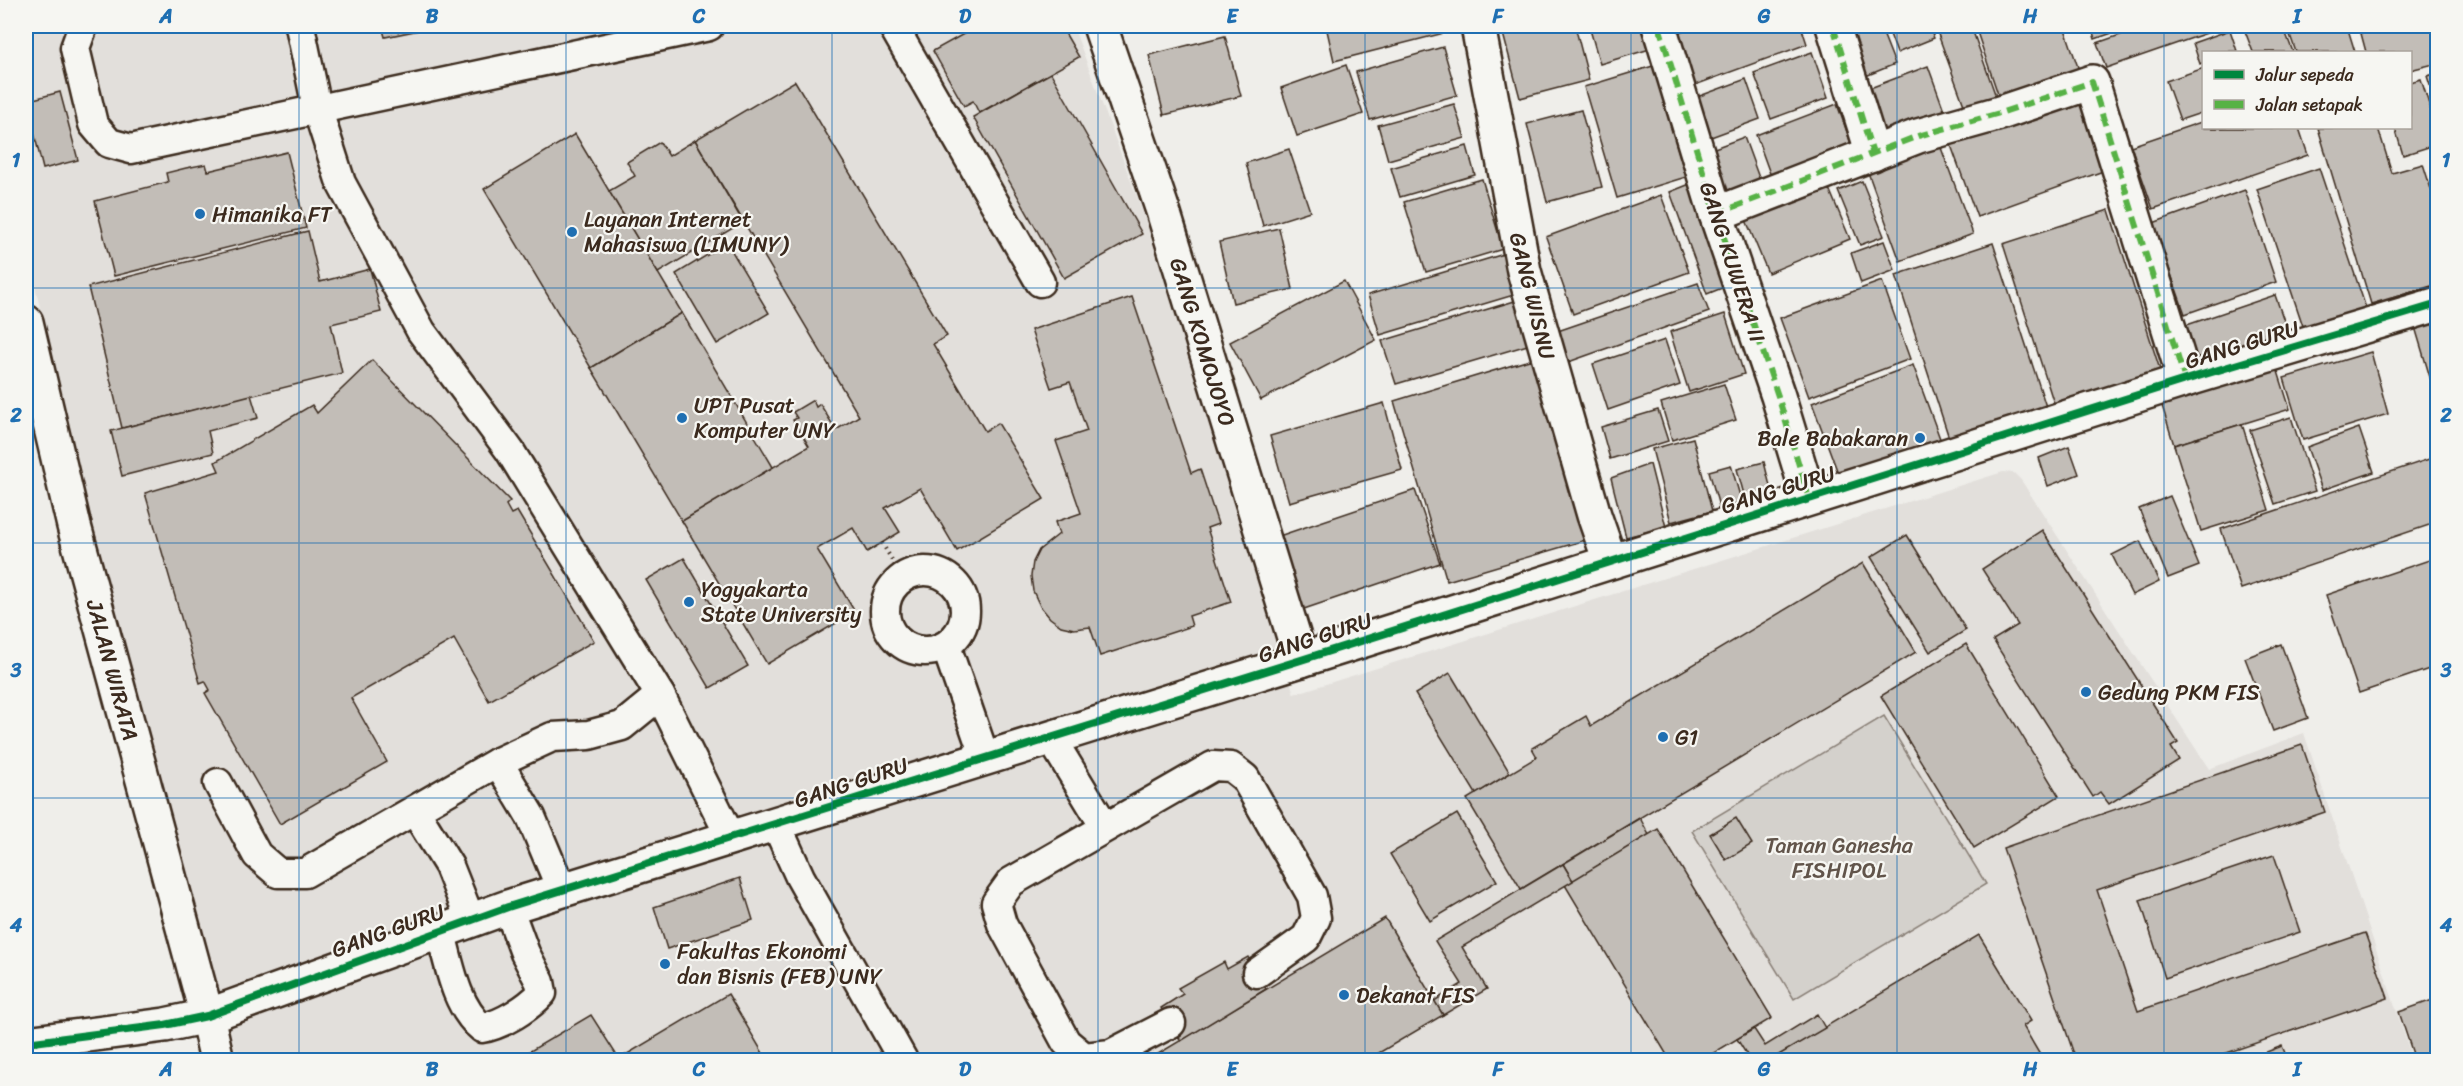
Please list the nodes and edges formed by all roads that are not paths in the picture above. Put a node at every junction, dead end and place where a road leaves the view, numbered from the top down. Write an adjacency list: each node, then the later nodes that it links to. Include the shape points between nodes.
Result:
1 (83, 26): 9 (lane, via 75,48 93,124 109,143 131,149)
2 (300, 26): 9 (lane)
3 (709, 26): 9 (lane)
4 (893, 26): 12 (lane)
5 (1100, 26): 19 (street, GANG KOMOJOYO, via 1163,212)
6 (1478, 26): 17 (street, GANG WISNU, via 1524,271)
7 (1659, 26): 11 (street, GANG KUWERA II)
8 (1833, 26): 10 (street)
9 (317, 108): 20 (lane, via 341,183 421,331 510,451)
10 (1874, 154): 11 (street); 15 (street, via 1918,136 2092,82)
11 (1716, 214): 16 (street, GANG KUWERA II)
12 (1040, 282)
13 (2438, 304): 15 (street, GANG GURU)
14 (26, 322): 33 (street, JALAN WIRATA, via 75,526)
15 (2185, 380): 16 (street, GANG GURU)
16 (1809, 498): 17 (street, GANG GURU)
17 (1610, 561): 19 (street, GANG GURU)
18 (946, 646): 18 (lane, via 929,652 911,651 895,640 885,625 884,607 890,590 902,577 919,571 938,572 954,582 964,598 965,615 959,633); 22 (lane)
19 (1301, 660): 21 (street, GANG GURU)
20 (660, 695): 23 (lane, via 622,726 589,735 552,737); 28 (lane)
21 (1051, 738): 22 (street, GANG GURU); 27 (lane)
22 (985, 758): 26 (street, GANG GURU)
23 (498, 762): 25 (lane); 29 (lane, via 531,817)
24 (218, 783): 25 (lane, via 257,855 278,873 305,873)
25 (415, 811): 31 (lane, via 449,866)
26 (776, 824): 28 (street, GANG GURU); 37 (lane, via 800,877)
27 (1105, 826): 32 (lane, via 1213,766 1231,767 1245,778 1312,897 1316,918 1306,938); 34 (lane, via 1011,882 996,903 1002,924 1066,1042 1084,1057 1111,1054)
28 (731, 838): 29 (street, GANG GURU)
29 (562, 891): 30 (street, GANG GURU)
30 (508, 907): 31 (street, GANG GURU); 31 (lane, via 542,993 494,1027 482,1028 474,1022 457,989)
31 (455, 925): 33 (street, GANG GURU)
32 (1257, 973)
33 (207, 1016): 35 (street, GANG GURU); 36 (street, JALAN WIRATA)
34 (1170, 1023)
35 (26, 1043)
36 (217, 1060)
37 (903, 1060)

